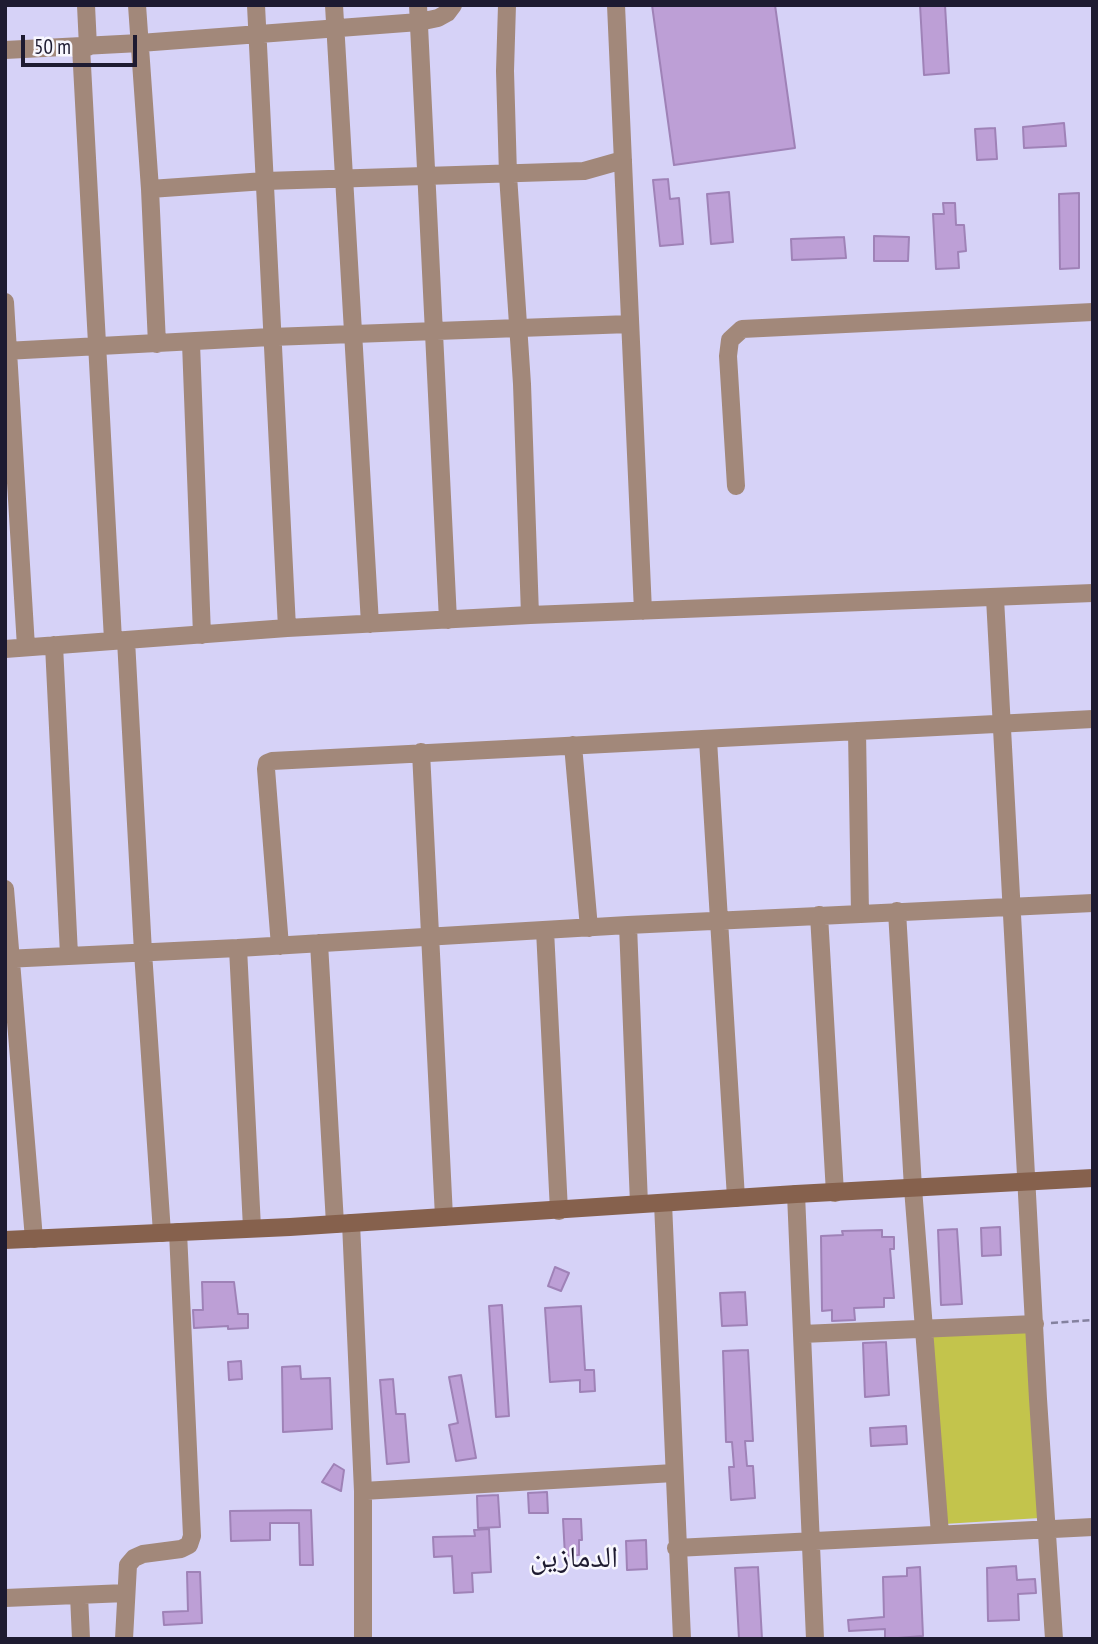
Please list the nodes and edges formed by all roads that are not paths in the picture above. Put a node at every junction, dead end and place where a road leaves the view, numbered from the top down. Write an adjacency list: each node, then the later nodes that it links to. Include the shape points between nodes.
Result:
1 (86, 5): 12 (street)
2 (137, 5): 11 (street)
3 (256, 5): 10 (street)
4 (334, 5): 9 (street)
5 (453, 5): 8 (street, via 438,18)
6 (507, 5): 16 (street)
7 (616, 5): 14 (street)
8 (418, 14): 9 (street); 15 (street)
9 (335, 28): 10 (street); 17 (street)
10 (257, 35): 11 (street); 18 (street)
11 (140, 43): 12 (street); 19 (street)
12 (85, 47): 13 (street); 29 (street)
13 (5, 50)
14 (623, 160): 16 (street, via 584,171); 22 (street)
15 (426, 175): 16 (street); 17 (street); 24 (street)
16 (508, 175): 23 (street)
17 (345, 178): 18 (street); 25 (street)
18 (265, 181): 19 (street); 26 (street)
19 (150, 189): 28 (street)
20 (5, 302): 30 (street)
21 (1093, 312): 31 (street, via 742,329 730,340 728,356)
22 (630, 324): 23 (street); 34 (street)
23 (517, 328): 24 (street); 35 (street)
24 (434, 331): 25 (street); 36 (street)
25 (354, 334): 26 (street); 37 (street)
26 (271, 337): 27 (street); 38 (street)
27 (191, 343): 28 (street); 39 (street)
28 (157, 344): 29 (street)
29 (98, 348): 30 (street); 40 (street)
30 (7, 351): 42 (street)
31 (736, 486)
32 (1093, 593): 33 (street)
33 (995, 598): 34 (street); 45 (street)
34 (643, 611): 35 (street)
35 (530, 615): 36 (street)
36 (448, 620): 37 (street)
37 (370, 624): 38 (street)
38 (287, 628): 39 (street)
39 (202, 635): 40 (street)
40 (120, 640): 41 (street); 64 (street)
41 (54, 645): 42 (street); 65 (street)
42 (26, 647): 43 (street)
43 (5, 649)
44 (1093, 719): 45 (street)
45 (1002, 722): 46 (street); 52 (street)
46 (856, 731): 47 (street); 54 (street)
47 (708, 740): 48 (street); 56 (street)
48 (573, 745): 49 (street); 58 (street)
49 (421, 752): 60 (street); 62 (street, via 267,763)
50 (5, 889): 66 (street)
51 (1093, 902): 52 (street)
52 (1011, 906): 53 (street); 68 (street)
53 (897, 911): 54 (street); 69 (street)
54 (860, 914): 55 (street)
55 (819, 915): 56 (street); 70 (street)
56 (718, 920): 57 (street); 72 (street)
57 (628, 925): 58 (street); 74 (street)
58 (590, 928): 59 (street)
59 (545, 930): 60 (street); 75 (street)
60 (430, 936): 61 (street); 76 (street)
61 (319, 943): 62 (street); 77 (street)
62 (279, 946): 63 (street)
63 (238, 948): 64 (street); 78 (street)
64 (143, 952): 65 (street); 79 (street)
65 (69, 955): 66 (street)
66 (8, 958): 80 (street)
67 (1093, 1178): 68 (street)
68 (1027, 1182): 69 (street); 82 (street)
69 (913, 1188): 70 (street); 83 (street)
70 (835, 1193): 71 (street)
71 (796, 1194): 72 (street); 84 (street)
72 (736, 1198): 73 (street)
73 (663, 1203): 74 (street); 85 (street)
74 (639, 1204): 75 (street)
75 (559, 1211): 76 (street)
76 (444, 1217): 77 (street)
77 (343, 1223): 78 (street); 86 (street)
78 (252, 1228): 79 (street)
79 (170, 1232): 80 (street); 92 (street, via 192,1536 189,1545 181,1549 134,1558 128,1565)
80 (34, 1239): 81 (street)
81 (5, 1240)
82 (1035, 1324): 83 (street); 88 (street)
83 (925, 1329): 84 (street); 89 (street)
84 (802, 1334): 90 (street)
85 (674, 1473): 86 (street); 91 (street)
86 (363, 1491): 97 (street)
87 (1093, 1527): 88 (street)
88 (1047, 1528): 89 (street); 100 (street)
89 (940, 1534): 90 (street)
90 (810, 1540): 91 (street); 99 (street)
91 (676, 1548): 98 (street)
92 (126, 1593): 93 (street); 96 (street)
93 (79, 1595): 94 (street); 95 (street)
94 (5, 1598)
95 (81, 1639)
96 (124, 1639)
97 (363, 1639)
98 (682, 1639)
99 (815, 1639)
100 (1055, 1639)

